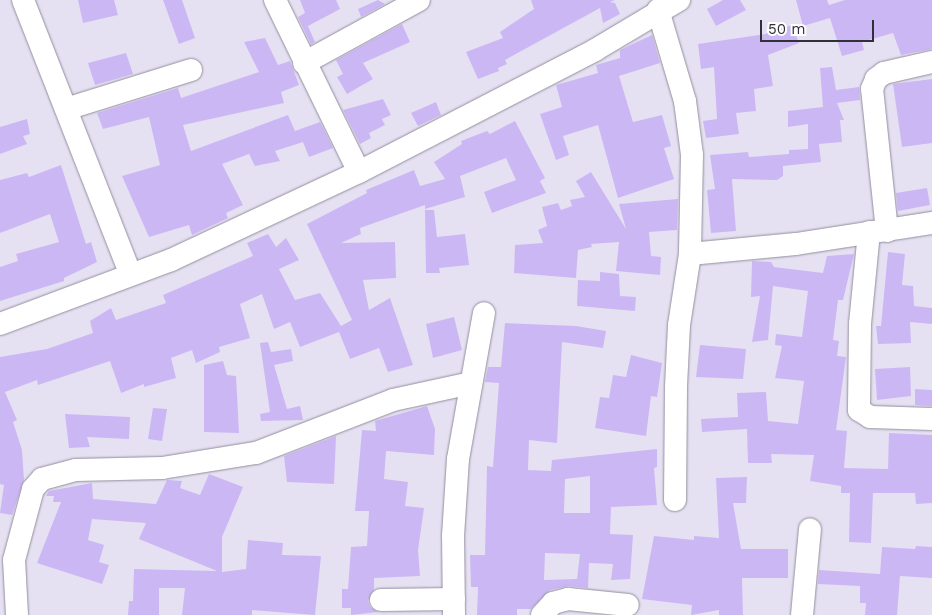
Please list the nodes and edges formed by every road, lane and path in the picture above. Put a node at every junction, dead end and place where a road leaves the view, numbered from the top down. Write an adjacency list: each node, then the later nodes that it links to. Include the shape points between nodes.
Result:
1 (23, 0): 8 (street)
2 (275, 0): 6 (street)
3 (419, 0): 6 (street)
4 (667, 4): 9 (street, via 595,50); 12 (street, via 692,155)
5 (932, 62): 11 (street, via 884,73 876,78 872,89)
6 (304, 64): 9 (street)
7 (191, 70): 8 (street)
8 (66, 109): 13 (street)
9 (358, 172): 13 (street, via 171,260)
10 (932, 223): 11 (street)
11 (878, 231): 12 (street); 17 (street, via 860,324 859,410 870,417)
12 (690, 254): 18 (street, via 679,325)
13 (130, 273): 15 (street)
14 (484, 313): 16 (street)
15 (0, 324)
16 (471, 383): 20 (street, via 393,400 256,453 162,468 53,474 33,489); 23 (street, via 454,498)
17 (932, 419)
18 (675, 500)
19 (810, 529): 26 (street)
20 (7, 561): 24 (street)
21 (382, 600): 23 (street)
22 (628, 605): 25 (street, via 568,599 553,603)
23 (454, 607)
24 (17, 615)
25 (542, 615)
26 (802, 615)

